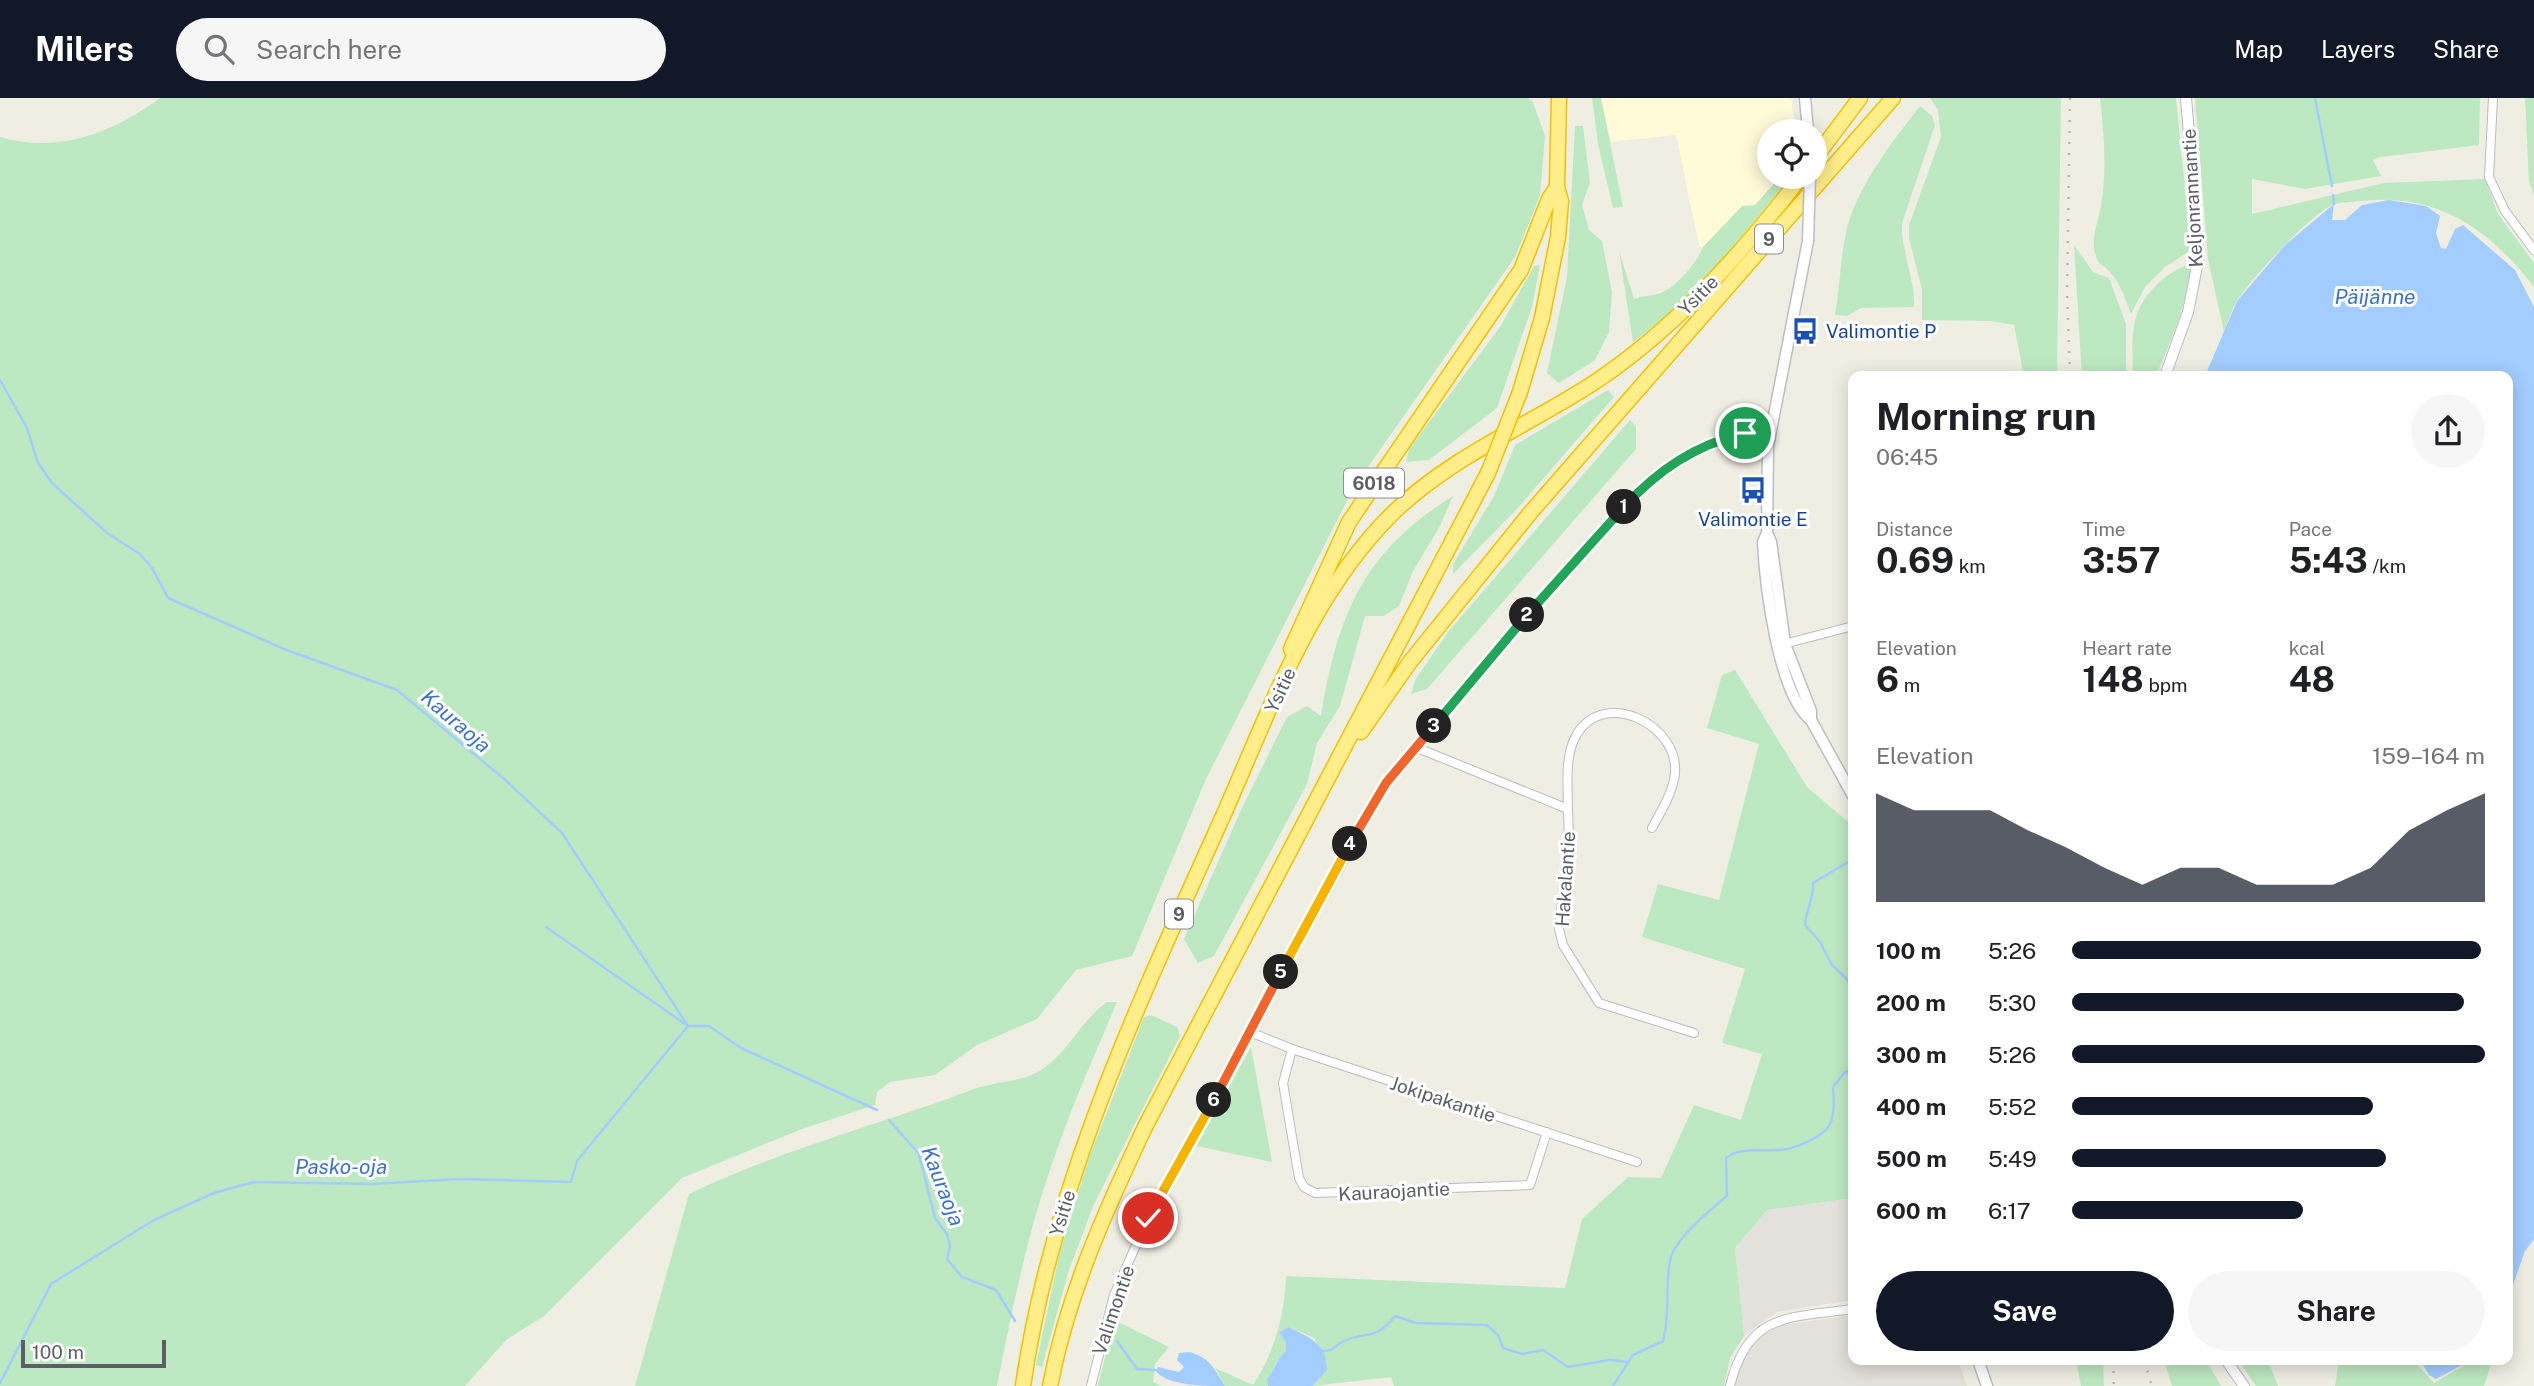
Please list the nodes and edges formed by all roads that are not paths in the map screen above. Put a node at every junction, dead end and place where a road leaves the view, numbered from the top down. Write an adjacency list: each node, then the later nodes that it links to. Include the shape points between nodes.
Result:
1 (1559, 98): 9 (highway, 6018)
2 (1805, 98): 7 (main road)
3 (1860, 98): 8 (highway)
4 (1894, 98): 19 (highway, 9, via 1504,544)
5 (2186, 98): 13 (street, Keljonrannantie, via 2199,256 2188,312)
6 (2493, 98): 12 (street, via 2489,177 2504,211)
7 (1807, 119)
8 (1827, 142)
9 (1557, 187): 17 (highway, 6018, via 1521,270 1349,522 1293,640); 19 (highway, 6018, bridge, via 1561,201 1558,237 1542,318 1520,392 1488,473)
10 (1791, 189): 17 (highway, Ysitie / 9, via 1700,296 1641,349 1460,460 1395,511 1332,585)
11 (1810, 189): 14 (main road, bridge, via 1808,241)
12 (2534, 250)
13 (2167, 371)
14 (1770, 431): 16 (main road, via 1763,542); 18 (street, Valimontie, via 1717,440 1651,478)
15 (1848, 627): 16 (street)
16 (1781, 645): 20 (main road, via 1803,715 1811,720)
17 (1285, 678): 31 (highway, Ysitie / 9, via 1110,1072 1055,1232)
18 (1415, 747): 21 (street, Hakalantie); 23 (street, Valimontie, via 1386,783 1346,851)
19 (1338, 760): 32 (highway, Ysitie / 9, via 1145,1127 1095,1234 1060,1337)
20 (1848, 787)
21 (1568, 808): 22 (street, via 1569,752 1578,732 1595,719 1616,713 1633,715 1652,724 1672,749 1675,772 1670,794); 24 (street, Hakalantie, via 1559,929 1563,945 1599,1003)
22 (1653, 828)
23 (1250, 1032): 25 (street, Jokipakantie); 33 (street, Valimontie, via 1132,1254 1102,1332)
24 (1694, 1033)
25 (1292, 1049): 26 (street, Jokipakantie); 26 (street, Kauraojantie, via 1283,1083 1298,1178 1315,1193 1530,1185)
26 (1547, 1132): 27 (street, Jokipakantie)
27 (1637, 1162)
28 (1848, 1310): 34 (street, via 1780,1320 1751,1336 1737,1358)
29 (1980, 1365): 35 (main road)
30 (2230, 1365): 36 (street)
31 (1023, 1386)
32 (1051, 1386)
33 (1091, 1386)
34 (1730, 1386)
35 (1987, 1386)
36 (2245, 1386)

